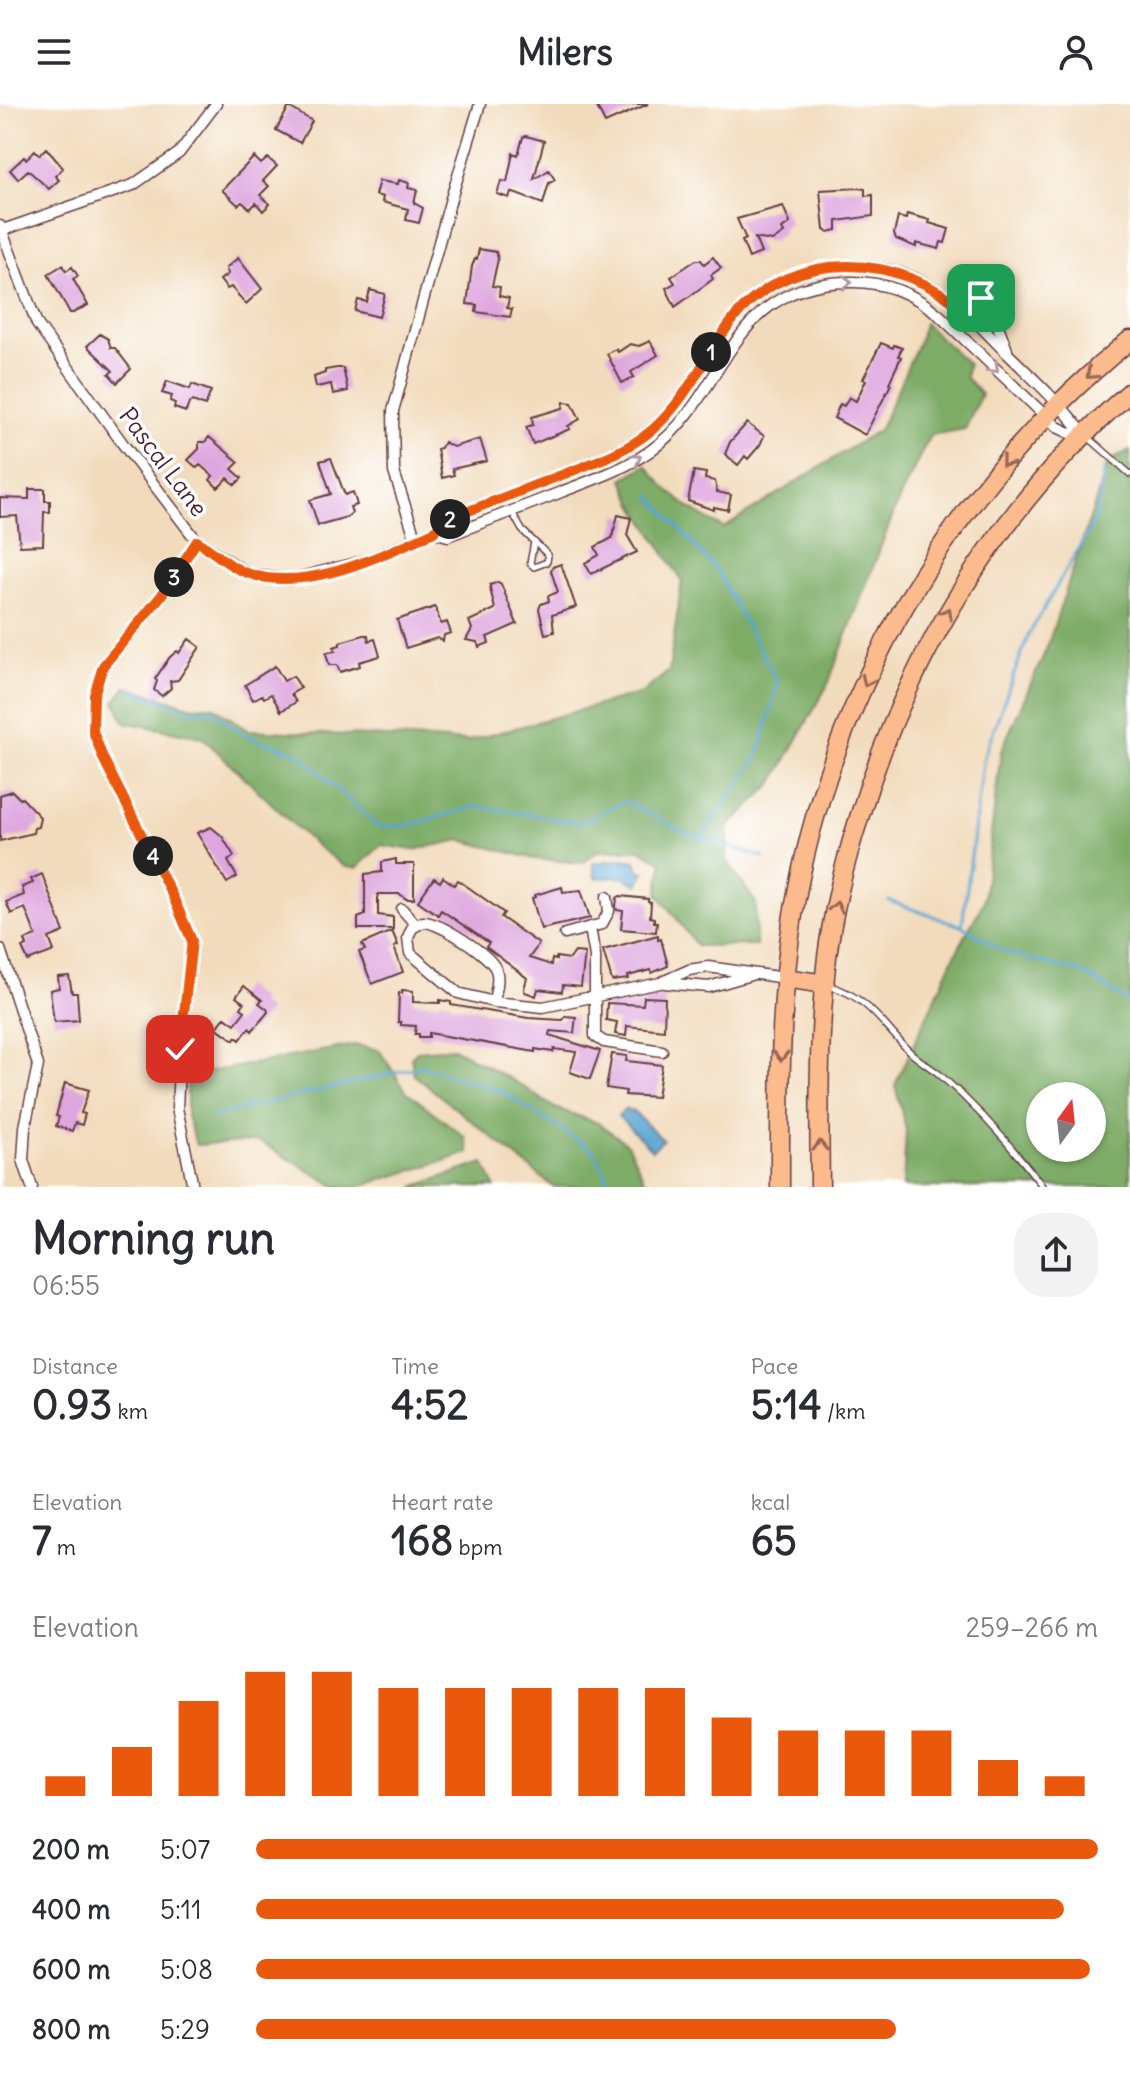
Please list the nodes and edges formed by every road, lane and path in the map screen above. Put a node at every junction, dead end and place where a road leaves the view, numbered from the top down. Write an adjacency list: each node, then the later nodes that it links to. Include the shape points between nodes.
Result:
1 (216, 104): 3 (street, via 179,153 133,185)
2 (480, 104): 22 (street, via 393,411 394,472)
3 (1, 229): 23 (street, Pascal Lane, via 37,324)
4 (788, 279): 6 (street, Pascal Lane, via 830,266 859,266 896,272); 7 (street); 14 (street, Pascal Lane, via 737,315)
5 (999, 287): 8 (lane)
6 (938, 290): 9 (street); 10 (street, Pascal Lane)
7 (794, 293): 9 (street, Pascal Lane, one-way to 9, via 826,283 871,283); 15 (street, Pascal Lane, via 757,316)
8 (978, 302): 10 (street); 13 (street, via 991,310)
9 (927, 305): 11 (street, Pascal Lane)
10 (964, 311): 11 (street); 13 (street, Pascal Lane)
11 (951, 325): 17 (street, Pascal Lane, one-way to 17)
12 (1130, 340): 17 (highway, one-way to 17)
13 (1013, 359): 17 (street, Pascal Lane)
14 (705, 360): 15 (street); 21 (street, Pascal Lane, via 652,430 606,457 441,522)
15 (717, 370): 20 (street, Pascal Lane, one-way to 15, via 621,469 649,452 670,435)
16 (1130, 392): 18 (highway)
17 (1052, 411): 18 (street, Pascal Lane); 18 (street, Pascal Lane, via 1061,429); 33 (highway, one-way to 33, via 952,532 873,668 821,798 802,871)
18 (1084, 434): 19 (lane); 35 (highway, one-way to 18, via 851,844 909,682 987,550)
19 (1130, 474)
20 (512, 511): 21 (street, Pascal Lane, via 448,536); 24 (lane)
21 (434, 532): 22 (street, Pascal Lane)
22 (416, 540): 23 (street, Pascal Lane, via 338,570 289,580 249,574)
23 (197, 541): 41 (street, via 161,596 103,666 94,695 93,731 192,941 177,1108)
24 (534, 542): 24 (lane, via 548,555 547,562 534,567)
25 (607, 897): 28 (street, via 607,917)
26 (402, 909): 27 (street)
27 (416, 925): 38 (street, via 407,942 410,953 462,995); 38 (street, via 441,925 491,961 497,974)
28 (590, 928): 29 (street); 37 (street)
29 (565, 934)
30 (0, 949): 40 (street, via 38,1065 23,1160)
31 (708, 967): 32 (street); 34 (street); 36 (street)
32 (756, 974): 33 (street); 36 (street)
33 (785, 978): 35 (highway); 42 (highway, one-way to 42)
34 (660, 983): 36 (street); 37 (street)
35 (825, 984): 43 (highway, one-way to 35); 44 (lane, via 869,1006 908,1050 990,1122)
36 (709, 987)
37 (594, 996): 38 (street, via 539,1007); 39 (street, via 597,1038)
38 (494, 1002)
39 (662, 1051)
40 (32, 1187)
41 (193, 1187)
42 (780, 1187)
43 (820, 1187)
44 (1043, 1187)

